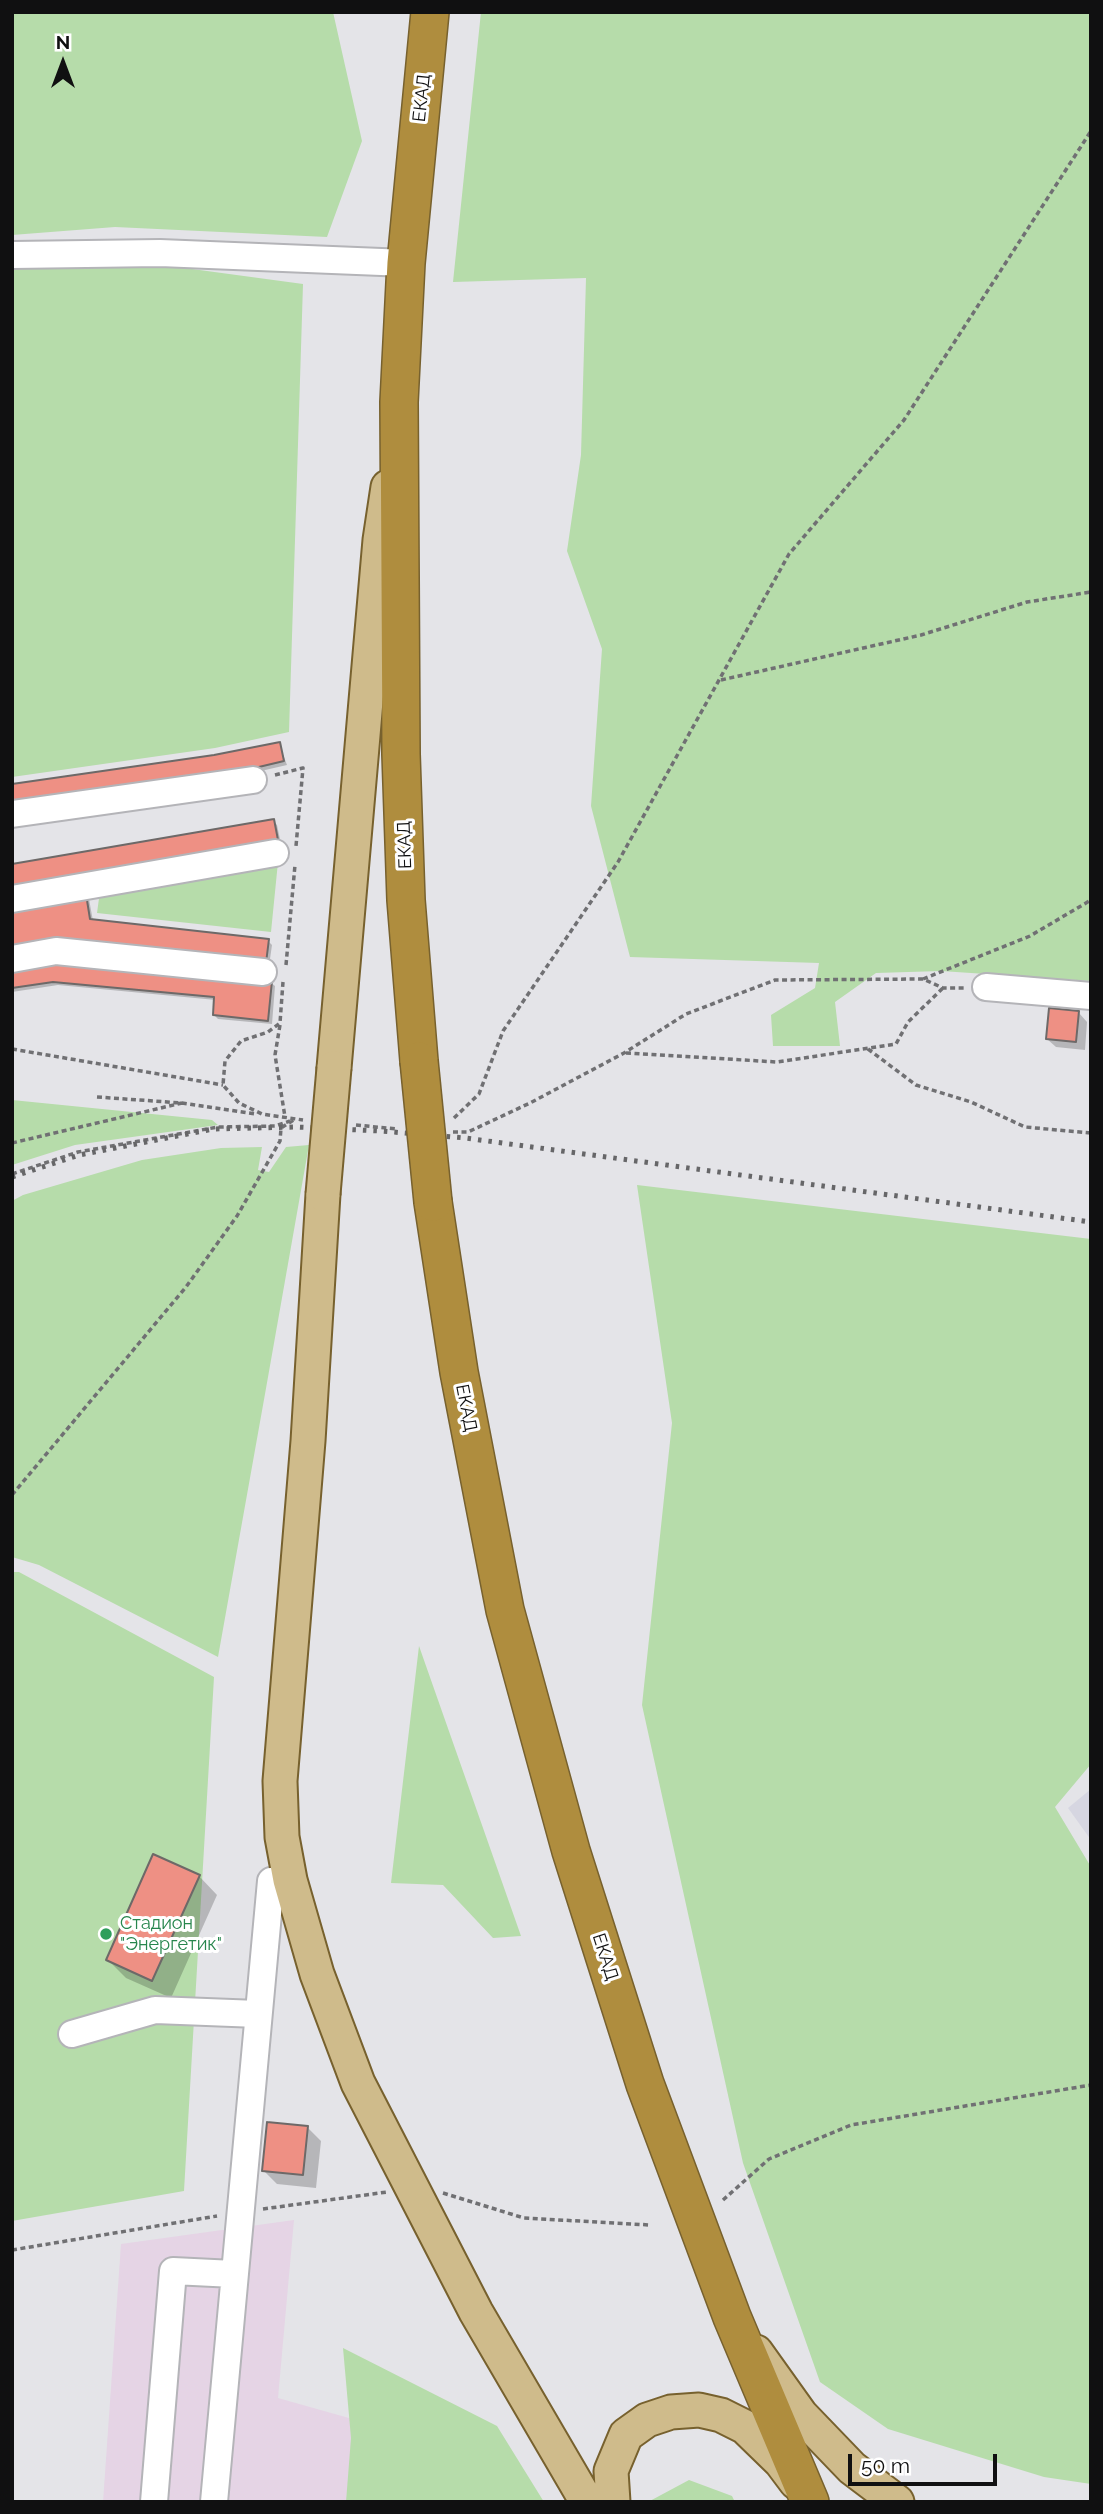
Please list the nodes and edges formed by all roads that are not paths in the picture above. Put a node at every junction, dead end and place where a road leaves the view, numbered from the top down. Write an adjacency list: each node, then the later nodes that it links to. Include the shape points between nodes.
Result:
1 (430, 12): 3 (highway, ЕКАД)
2 (12, 256): 3 (street, via 160,253)
3 (406, 263): 4 (highway, ЕКАД)
4 (400, 402): 13 (main road, bridge, via 380,540 323,1194 280,1781 282,1837); 17 (highway, ЕКАД, bridge, via 406,900 433,1202 459,1373 505,1610 572,1851 641,2071)
5 (253, 780): 6 (street)
6 (12, 814)
7 (275, 853): 8 (street)
8 (12, 899)
9 (12, 958): 10 (street, via 56,951)
10 (263, 972)
11 (986, 987): 12 (street)
12 (1091, 996)
13 (290, 1880): 14 (street, via 271,1881); 20 (main road, via 335,2027 358,2083 476,2312)
14 (258, 2014): 15 (street, via 155,2010); 16 (street)
15 (72, 2034)
16 (234, 2274): 18 (street, via 173,2272); 19 (street)
17 (732, 2317): 22 (highway, ЕКАД); 23 (main road, via 801,2415 852,2468)
18 (154, 2502)
19 (214, 2502)
20 (587, 2502)
21 (613, 2502): 22 (main road, via 611,2471 626,2435 647,2420 699,2410 746,2427 781,2462)
22 (810, 2502)
23 (897, 2502)

